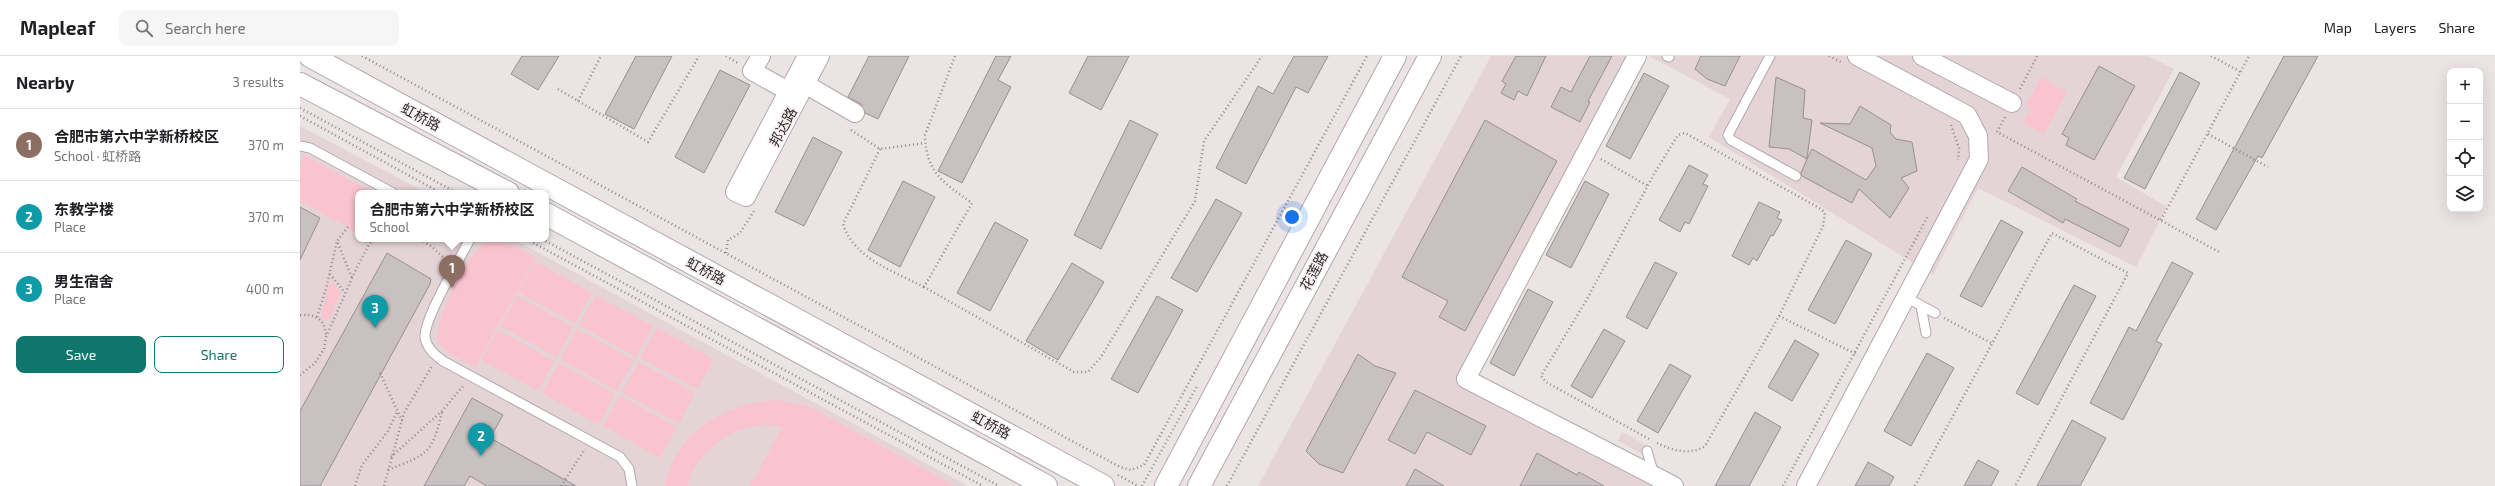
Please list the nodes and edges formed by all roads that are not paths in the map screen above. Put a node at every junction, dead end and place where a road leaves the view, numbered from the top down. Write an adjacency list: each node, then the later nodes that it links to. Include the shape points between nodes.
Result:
1 (310, 56): 28 (main road, 虹桥路)
2 (761, 56): 13 (street, via 752,71)
3 (807, 56): 13 (street, 邦达路)
4 (820, 56): 12 (street, 邦达路)
5 (1395, 56): 25 (main road)
6 (1430, 56): 26 (main road, 花莲路)
7 (1636, 56): 29 (street, via 1466,379)
8 (1770, 56): 17 (lane, via 1728,135 1731,140)
9 (1922, 56): 14 (street)
10 (1854, 62): 22 (street, via 1967,115 1978,136 1979,159)
11 (300, 84): 19 (main road, 虹桥路)
12 (805, 84): 13 (street, 邦达路, via 745,199); 15 (street)
13 (788, 91)
14 (2012, 103)
15 (851, 120)
16 (300, 146): 18 (lane, via 315,150)
17 (1796, 176)
18 (388, 190)
19 (498, 190)
20 (549, 216): 31 (main road, 虹桥路)
21 (468, 242): 30 (lane, via 426,330 426,340 438,357 622,460 629,469)
22 (1914, 302): 23 (lane); 24 (lane); 37 (street, via 1873,362)
23 (1935, 312)
24 (1926, 333)
25 (1196, 428): 26 (main road); 34 (main road)
26 (1223, 442): 35 (main road, 花莲路)
27 (1647, 451): 29 (lane)
28 (1068, 467): 32 (main road); 33 (main road, 虹桥路)
29 (1654, 475): 36 (street)
30 (632, 486)
31 (1046, 486)
32 (1058, 486)
33 (1103, 486)
34 (1166, 486)
35 (1199, 486)
36 (1674, 486)
37 (1806, 486)

